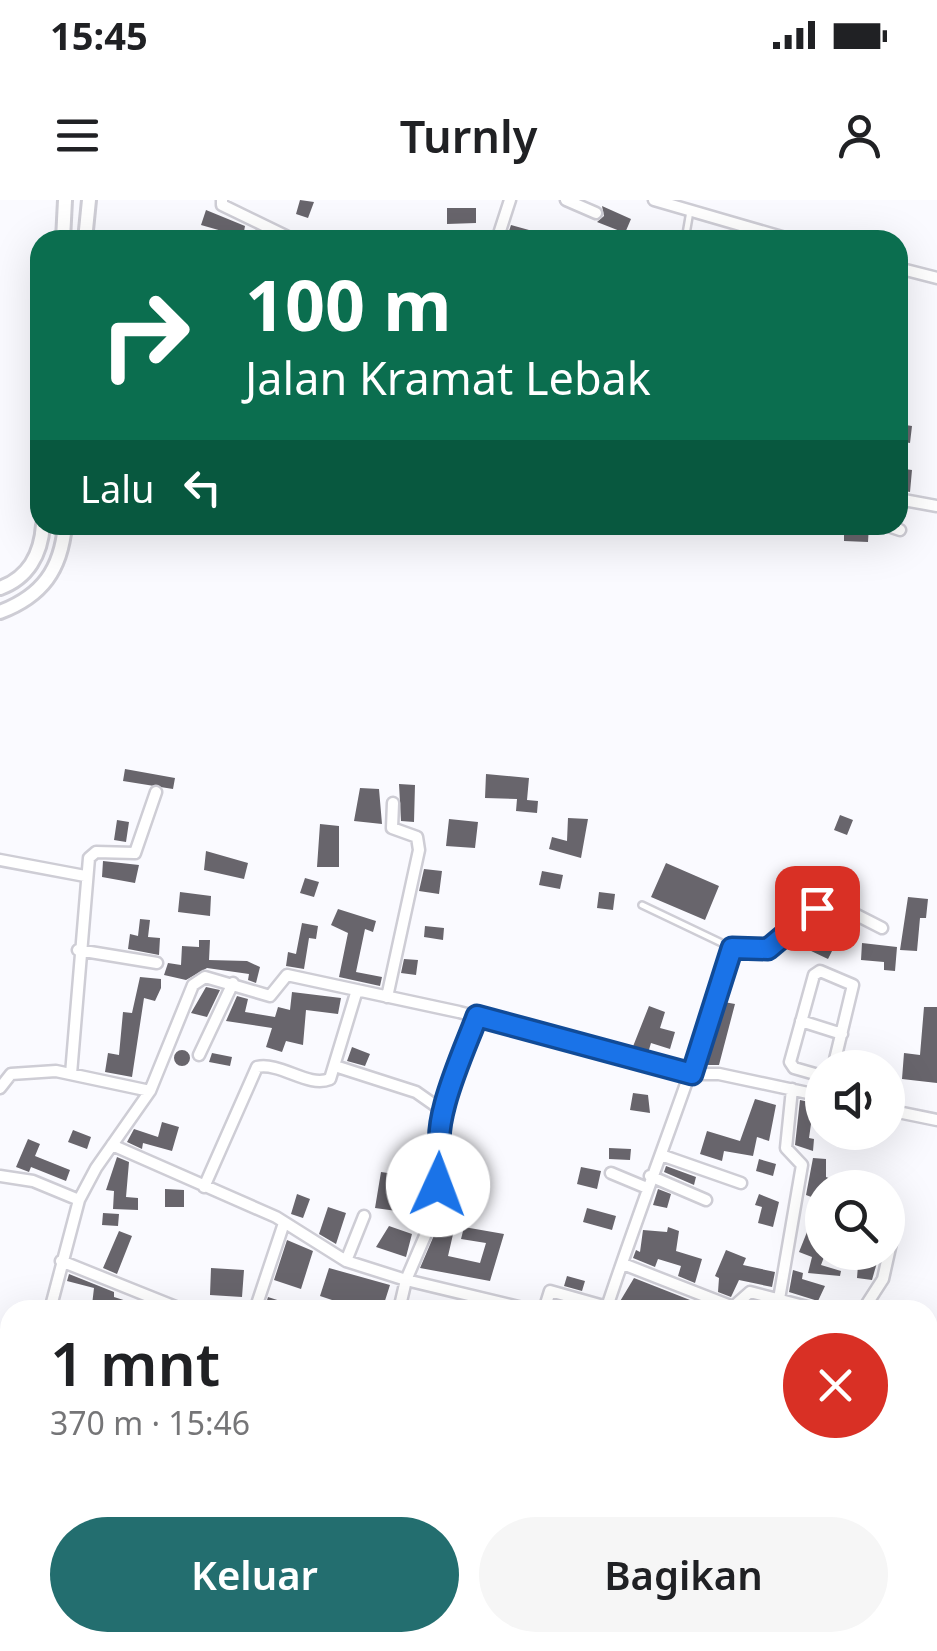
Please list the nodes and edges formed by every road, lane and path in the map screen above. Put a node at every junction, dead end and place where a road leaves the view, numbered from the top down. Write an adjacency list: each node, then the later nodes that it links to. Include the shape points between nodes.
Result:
1 (66, 200): 10 (street)
2 (88, 200): 11 (street)
3 (208, 200): 7 (street)
4 (510, 200): 13 (street)
5 (566, 200): 9 (street)
6 (654, 200): 8 (street)
7 (222, 203): 12 (street)
8 (690, 211): 14 (lane); 15 (street)
9 (596, 213)
10 (63, 230)
11 (86, 230)
12 (275, 230)
13 (500, 230)
14 (687, 230)
15 (757, 230)
16 (908, 271): 17 (street)
17 (937, 278)
18 (908, 501): 19 (street)
19 (937, 506)
20 (40, 535): 22 (street, via 32,564)
21 (62, 535): 23 (street, via 56,570 38,592)
22 (0, 588)
23 (0, 612)
24 (156, 792): 27 (street, via 135,853 96,852 88,858)
25 (393, 803): 35 (street, via 392,828 417,837 419,850)
26 (0, 860): 27 (street)
27 (86, 876): 31 (street)
28 (642, 905): 30 (lane)
29 (882, 928): 30 (street, via 833,903 817,908 768,949)
30 (732, 948): 44 (street)
31 (78, 950): 32 (street); 43 (street)
32 (157, 962)
33 (234, 982): 34 (street, via 270,996 288,975); 40 (street); 47 (street, via 205,976 194,984)
34 (358, 990): 35 (street); 41 (street)
35 (387, 997): 36 (street)
36 (477, 1016): 44 (street); 49 (street)
37 (802, 1021): 38 (street); 38 (street, via 814,974 823,972 852,985); 42 (street, via 790,1062)
38 (842, 1034): 39 (street)
39 (838, 1050)
40 (200, 1055)
41 (336, 1066): 49 (street, via 416,1092); 60 (street, via 325,1082 257,1067)
42 (805, 1071)
43 (71, 1074): 45 (street, via 17,1072); 47 (street)
44 (692, 1074): 46 (street); 53 (street)
45 (0, 1088)
46 (792, 1090): 48 (street); 70 (street, via 786,1148 802,1165)
47 (150, 1092): 52 (street)
48 (805, 1093)
49 (443, 1110): 59 (street)
50 (905, 1113): 51 (street)
51 (937, 1120)
52 (112, 1145): 60 (street); 61 (street)
53 (660, 1155): 57 (street); 58 (street)
54 (612, 1173): 57 (street)
55 (0, 1176): 61 (street)
56 (416, 1178): 59 (street)
57 (649, 1182): 62 (street); 67 (street)
58 (741, 1183)
59 (438, 1185): 69 (street)
60 (204, 1188): 64 (street)
61 (80, 1200): 65 (street)
62 (706, 1200)
63 (364, 1216): 66 (street)
64 (284, 1223): 66 (street); 73 (street)
65 (61, 1261): 71 (street); 72 (street)
66 (346, 1261): 69 (street)
67 (623, 1264): 78 (street); 79 (street)
68 (885, 1270): 82 (street)
69 (406, 1280): 74 (street); 75 (street)
70 (779, 1299): 80 (street, via 750,1292); 81 (street)
71 (52, 1300)
72 (158, 1300)
73 (258, 1300)
74 (401, 1300)
75 (486, 1300)
76 (546, 1300): 77 (street, via 554,1290)
77 (583, 1300)
78 (609, 1300)
79 (715, 1300)
80 (741, 1300)
81 (783, 1300)
82 (872, 1300)

